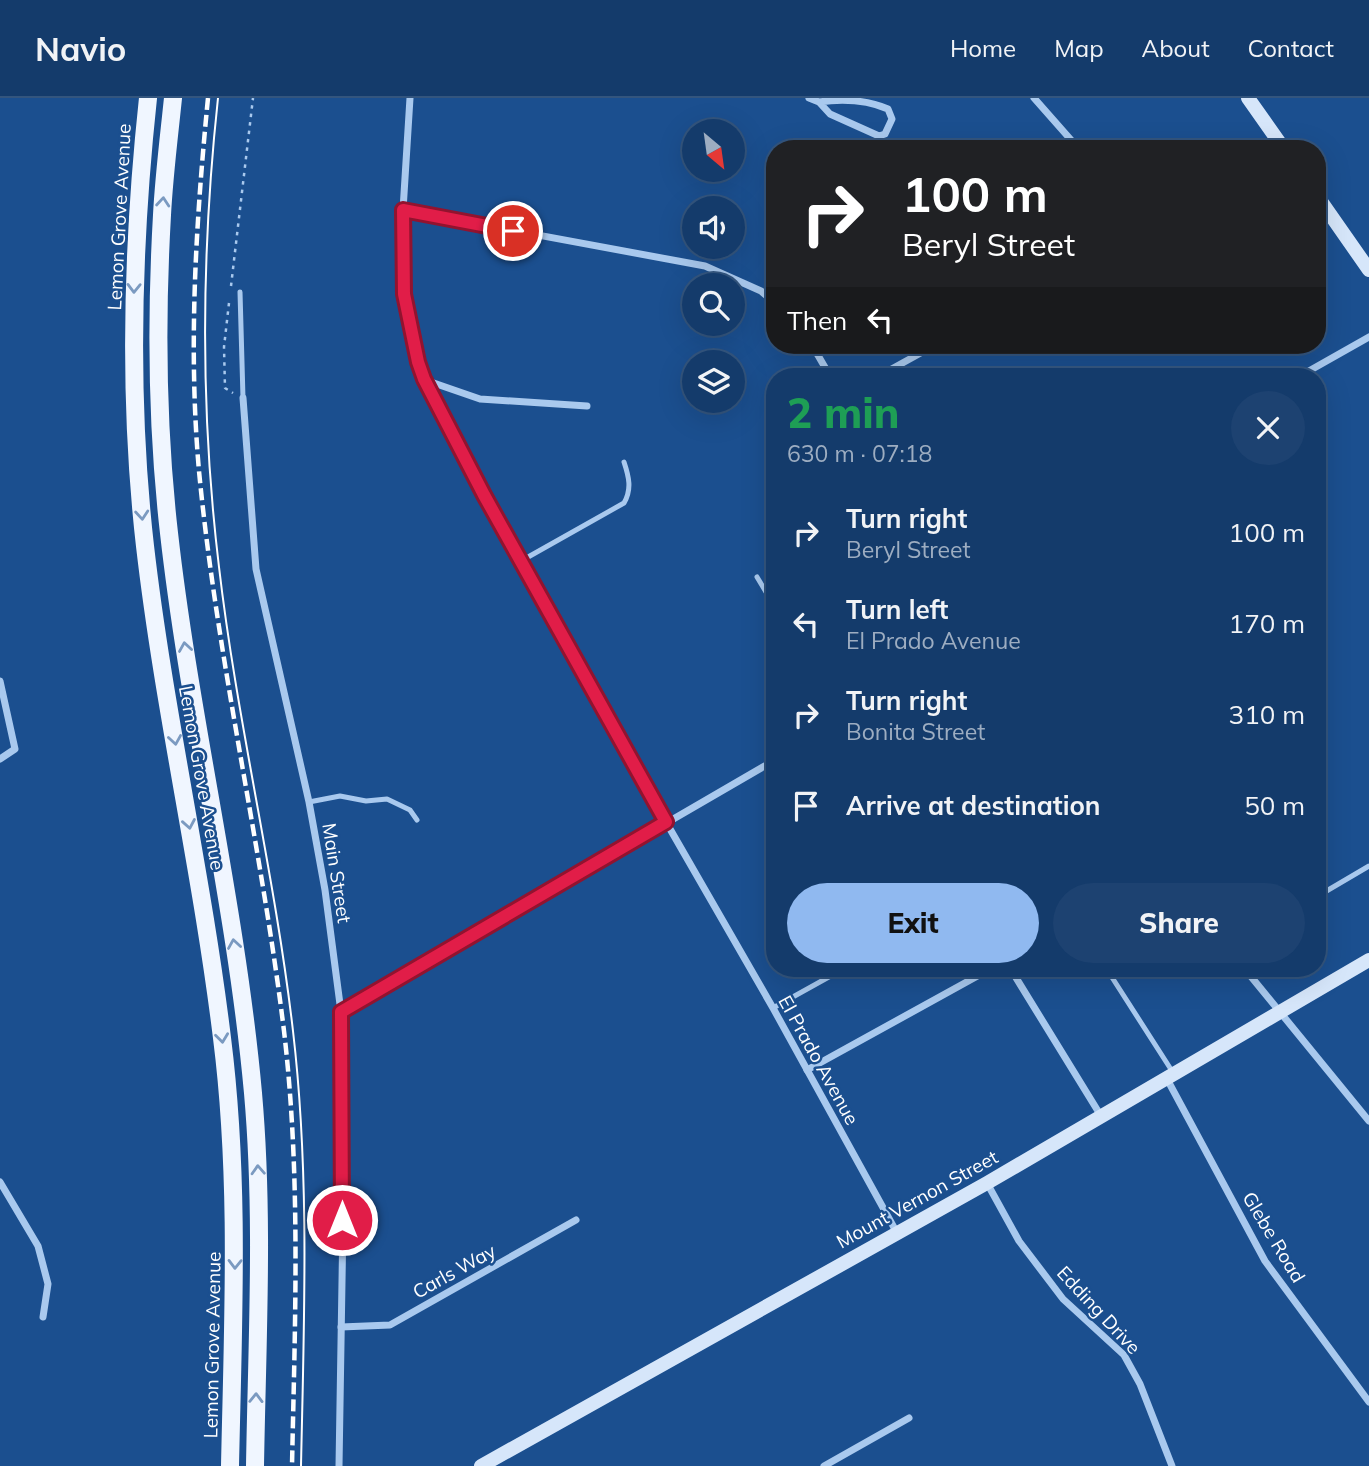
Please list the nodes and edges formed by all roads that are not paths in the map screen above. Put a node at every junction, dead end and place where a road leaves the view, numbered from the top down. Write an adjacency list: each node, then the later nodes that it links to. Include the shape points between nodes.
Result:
1 (148, 98): 10 (main road, Lemon Grove Avenue)
2 (173, 98): 11 (main road, Lemon Grove Avenue)
3 (410, 98): 13 (street, El Prado Avenue)
4 (809, 98): 7 (street)
5 (1034, 98): 8 (street)
6 (1248, 98): 9 (street)
7 (818, 102): 7 (street, via 830,114 879,136 885,134 892,119 888,109 876,104)
8 (1071, 140)
9 (1278, 140)
10 (142, 152): 11 (main road); 36 (main road, Lemon Grove Avenue, one-way to 36, via 134,277 138,469 156,634)
11 (167, 154): 35 (main road, Lemon Grove Avenue, one-way to 11, via 177,601 163,453 159,302)
12 (1326, 208): 14 (street)
13 (403, 210): 16 (street, via 705,266); 21 (street, El Prado Avenue, via 404,294)
14 (1369, 270)
15 (240, 292): 22 (lane, Main Street)
16 (766, 295)
17 (1369, 337): 20 (street)
18 (919, 354): 19 (street)
19 (893, 368)
20 (1314, 368)
21 (424, 379): 23 (street, via 480,399); 25 (street, El Prado Avenue)
22 (243, 398): 31 (street, Main Street, via 256,569)
23 (587, 406)
24 (624, 462): 25 (lane, via 629,478 624,503)
25 (521, 561): 33 (street, El Prado Avenue)
26 (757, 577): 27 (lane)
27 (766, 593)
28 (0, 681): 29 (street, via 15,749)
29 (0, 759)
30 (766, 765): 33 (street)
31 (309, 802): 32 (lane, via 340,796 387,799 410,810); 45 (street, Main Street)
32 (417, 820)
33 (666, 822): 44 (street, El Prado Avenue); 45 (street)
34 (1369, 866): 37 (lane)
35 (221, 868): 36 (main road); 60 (main road, Lemon Grove Avenue, one-way to 35, via 259,1178 244,1014)
36 (197, 873): 59 (main road, Lemon Grove Avenue, one-way to 59, via 223,1039 232,1137 235,1251)
37 (1326, 891)
38 (1369, 960): 46 (street, Mount Vernon Street)
39 (829, 977): 44 (lane)
40 (976, 977): 47 (street)
41 (1016, 977): 49 (street)
42 (1111, 977): 48 (lane)
43 (1252, 977): 46 (street)
44 (773, 1008): 47 (street, El Prado Avenue)
45 (341, 1012): 56 (street, Main Street)
46 (1281, 1012): 48 (street, Mount Vernon Street); 50 (street)
47 (807, 1070): 54 (street, El Prado Avenue)
48 (1170, 1076): 49 (street, Mount Vernon Street); 57 (street, Glebe Road, via 1265,1261)
49 (1102, 1116): 52 (street, Mount Vernon Street)
50 (1369, 1121)
51 (0, 1182): 55 (street, via 38,1246 48,1284)
52 (987, 1184): 54 (street, Mount Vernon Street); 64 (street, Edding Drive, via 1019,1241 1063,1299 1124,1355)
53 (576, 1220): 56 (street, Carls Way, via 390,1325)
54 (897, 1233): 62 (street, Mount Vernon Street)
55 (43, 1317)
56 (341, 1327): 61 (street, Main Street)
57 (1369, 1402)
58 (909, 1418): 63 (street)
59 (230, 1466)
60 (255, 1466)
61 (339, 1466)
62 (481, 1466)
63 (824, 1466)
64 (1172, 1466)

